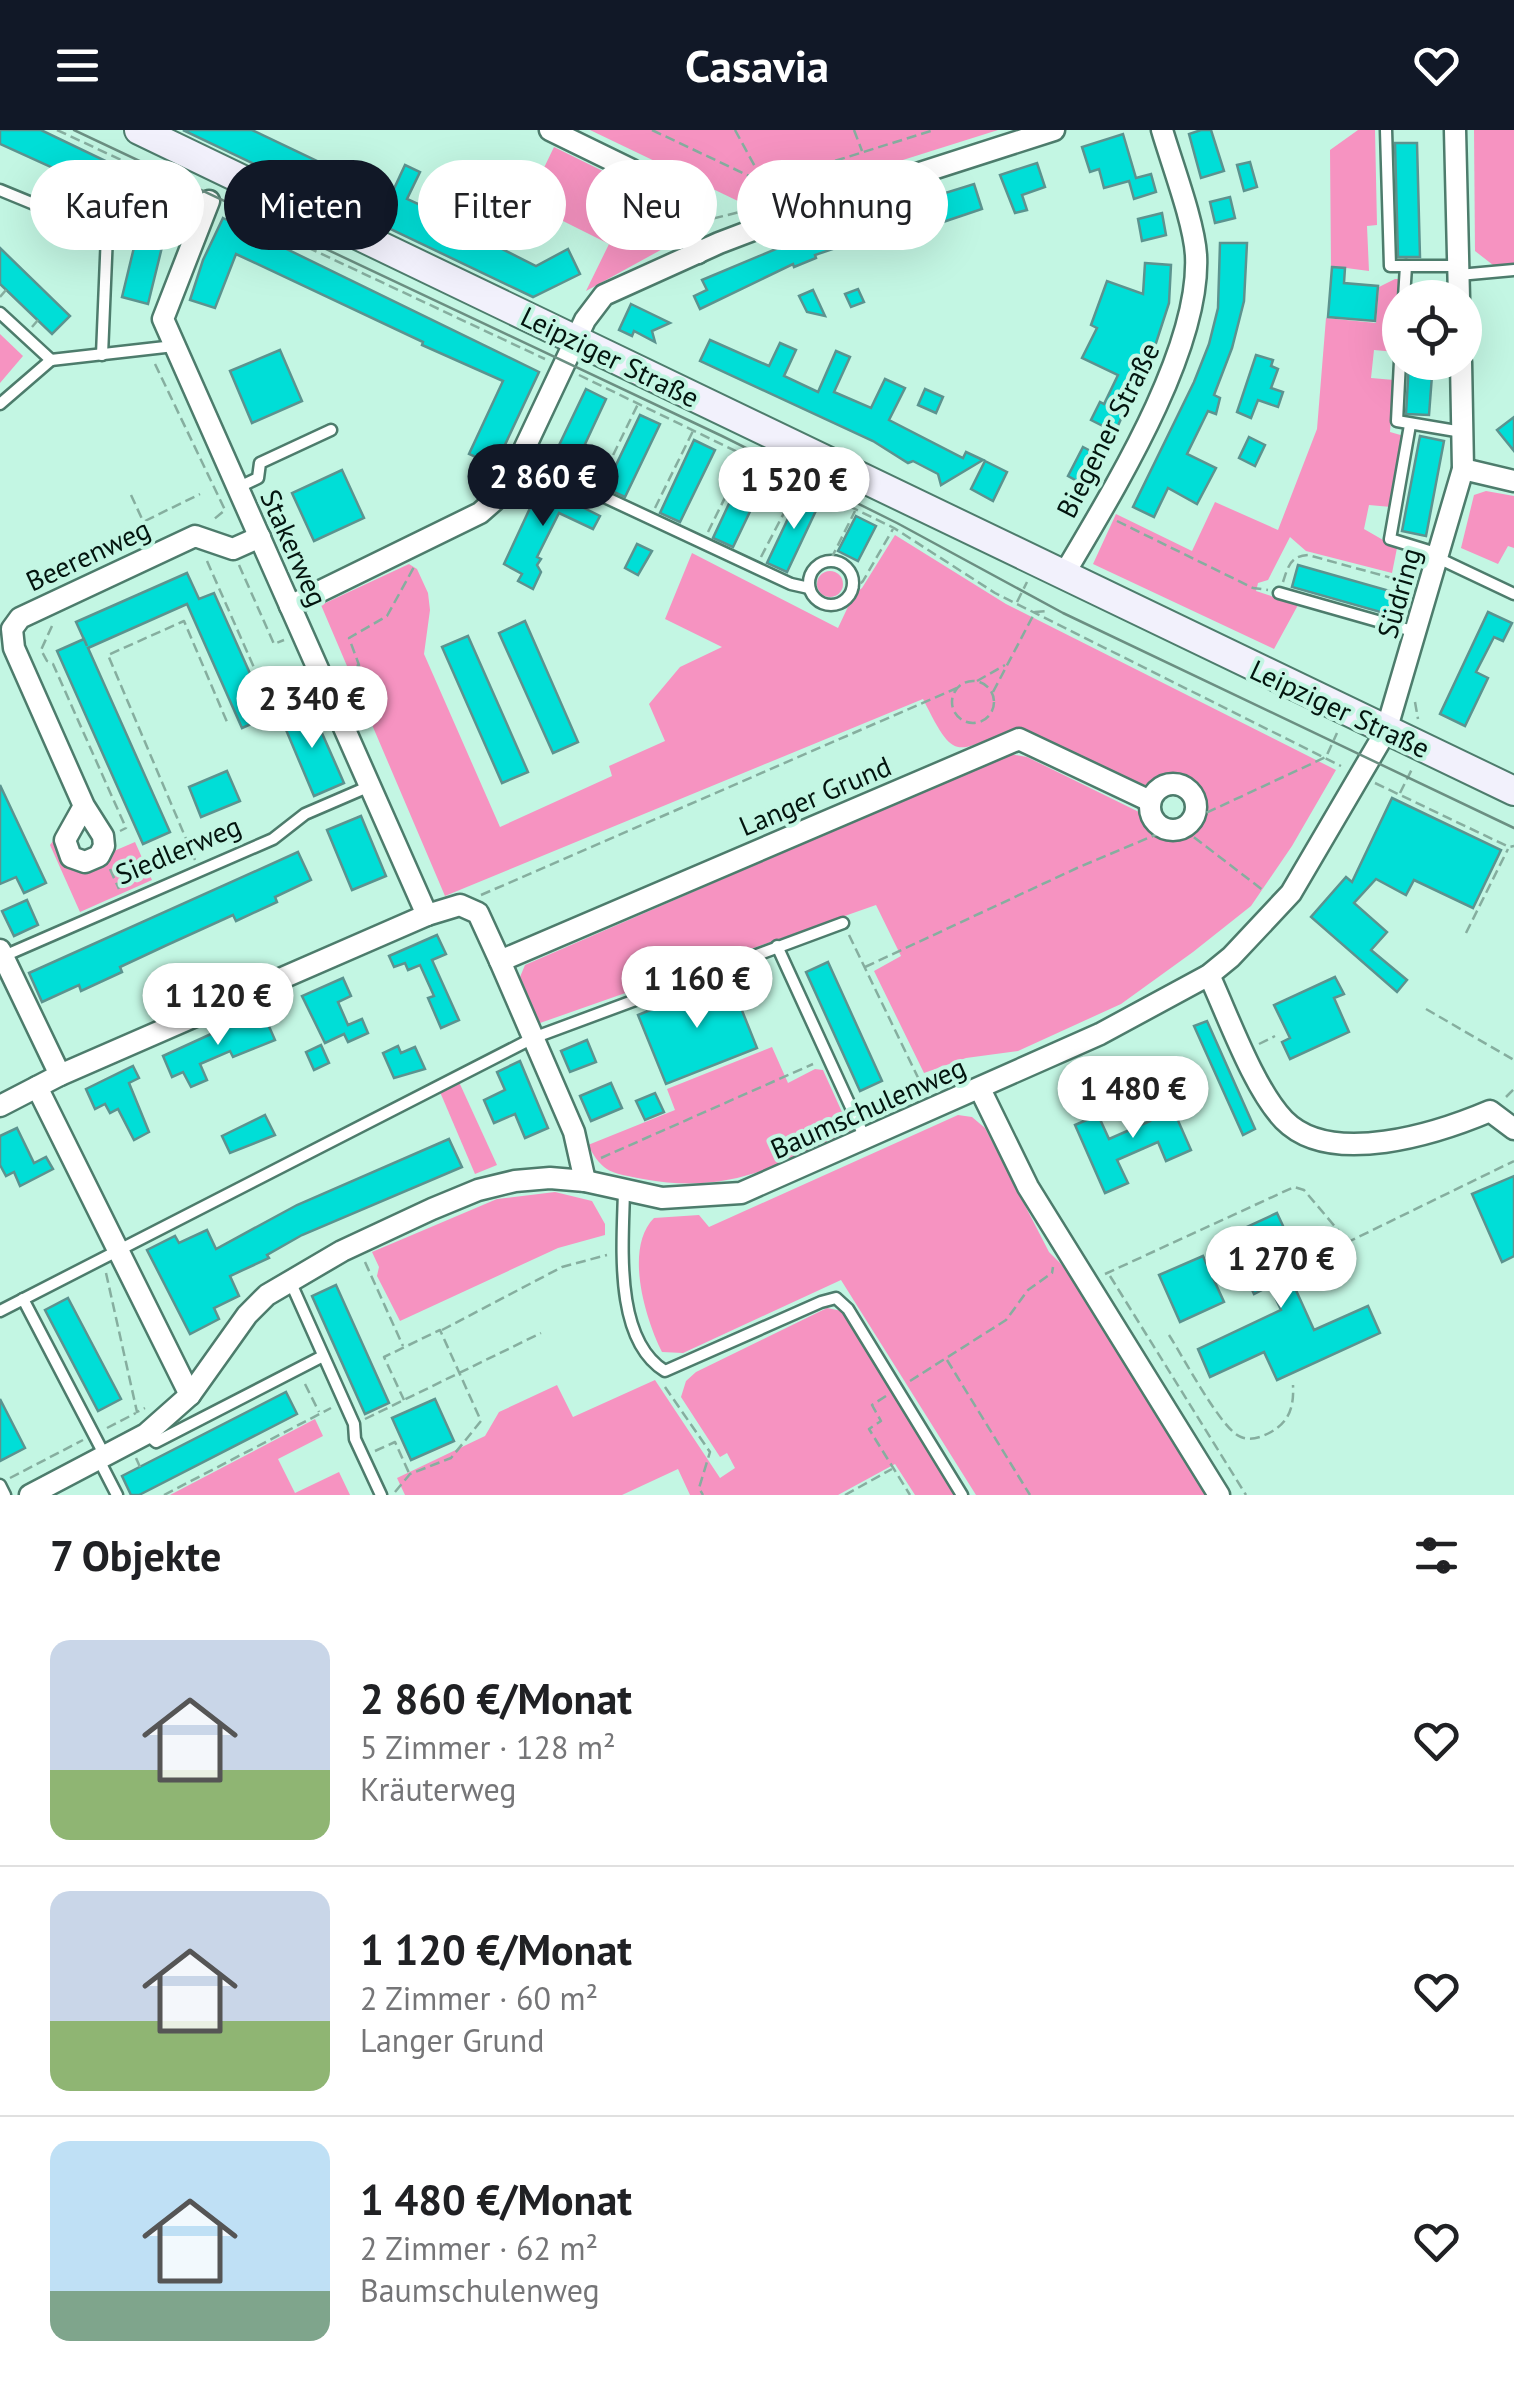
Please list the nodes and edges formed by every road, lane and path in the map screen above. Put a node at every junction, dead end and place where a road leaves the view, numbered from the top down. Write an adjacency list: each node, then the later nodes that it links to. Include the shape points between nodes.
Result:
1 (57, 130): 17 (path)
2 (139, 130): 27 (street, Leipziger Straße)
3 (550, 130): 18 (street, via 632,170)
4 (652, 130): 15 (path)
5 (735, 130): 13 (path)
6 (854, 130): 12 (path)
7 (934, 130): 12 (path)
8 (1054, 130): 18 (street, via 811,208)
9 (1162, 130): 62 (street, Biegener Straße, via 1196,254 1192,308 1153,412)
10 (1386, 130): 19 (lane, via 1390,266)
11 (1455, 130): 21 (street)
12 (862, 153): 14 (path)
13 (751, 160)
14 (840, 160)
15 (737, 171)
16 (0, 190): 29 (lane, via 107,234)
17 (209, 201): 28 (street, Stakerweg, via 163,319); 32 (path)
18 (698, 253): 27 (street, via 604,296)
19 (1406, 266): 21 (lane); 22 (lane)
20 (1514, 270): 21 (lane)
21 (1458, 271): 23 (street)
22 (1405, 280)
23 (1458, 280)
24 (6, 290): 25 (path)
25 (0, 298)
26 (0, 313): 30 (lane)
27 (575, 340): 32 (street); 62 (street, Leipziger Straße)
28 (174, 346): 29 (lane); 46 (street, Stakerweg)
29 (102, 355): 30 (lane)
30 (51, 360): 35 (lane)
31 (155, 364): 54 (path, via 225,510)
32 (563, 368): 36 (path); 42 (street)
33 (1399, 380): 37 (lane, via 1397,421)
34 (1461, 380): 40 (street, Südring)
35 (0, 404)
36 (638, 404): 39 (path); 47 (path)
37 (1410, 425): 40 (lane); 58 (lane, via 1390,539)
38 (331, 430): 46 (lane, via 260,463 258,478)
39 (693, 431): 41 (path); 51 (path)
40 (1462, 432): 43 (street, Südring)
41 (746, 456): 44 (path); 56 (path)
42 (521, 458): 47 (lane); 68 (street, via 504,492 480,512)
43 (1463, 468): 45 (street); 58 (street, Südring)
44 (800, 482): 50 (path); 61 (path)
45 (1514, 482)
46 (237, 488): 55 (street, Stakerweg)
47 (596, 493): 51 (lane)
48 (131, 494): 49 (path, via 144,521)
49 (200, 494)
50 (856, 510): 53 (path); 59 (path)
51 (650, 518): 56 (lane)
52 (1111, 518): 65 (path, via 1253,588)
53 (894, 528): 66 (path); 70 (path)
54 (200, 537): 57 (street); 79 (path); 91 (street, Beerenweg, via 20,618 12,629 14,648)
55 (260, 538): 57 (street); 68 (street, Stakerweg)
56 (703, 543): 61 (lane)
57 (233, 550): 73 (path)
58 (1439, 556): 67 (lane); 72 (street, Südring)
59 (832, 560): 64 (lane, via 814,568); 66 (lane, via 851,573)
60 (421, 564): 77 (path, via 412,568 387,616 349,638 360,665)
61 (756, 567): 64 (lane)
62 (1063, 576): 85 (street, Leipziger Straße)
63 (1418, 585): 65 (path, via 1308,555 1289,563)
64 (809, 588): 66 (lane, via 828,605)
65 (1279, 592): 72 (lane)
66 (850, 594)
67 (1514, 594)
68 (290, 606): 77 (street, Stakerweg)
69 (1049, 611): 70 (path)
70 (1035, 612): 75 (path); 76 (path)
71 (52, 625): 93 (path, via 41,650)
72 (1416, 632): 82 (street, Südring)
73 (274, 644)
74 (1144, 656): 76 (path)
75 (1008, 663): 78 (path); 81 (path)
76 (1143, 666): 86 (path)
77 (323, 681): 88 (street, Stakerweg)
78 (976, 681): 80 (path); 81 (path)
79 (263, 688)
80 (957, 688): 81 (path, via 956,713 972,722 990,714); 99 (path)
81 (992, 694)
82 (1399, 694): 84 (path, via 1415,700); 85 (street, Südring)
83 (228, 722): 96 (path, via 184,621 108,655)
84 (1418, 724)
85 (1386, 731): 87 (street, Baumschulenweg); 89 (street, Leipziger Straße)
86 (1326, 757): 87 (path); 92 (path)
87 (1362, 776): 94 (path); 98 (street, Baumschulenweg)
88 (370, 786): 96 (lane, Siedlerweg); 100 (street, Stakerweg)
89 (1514, 791)
90 (1150, 801): 92 (street, via 1155,822); 92 (street, via 1158,788 1182,785 1196,804); 105 (street, Langer Grund, via 1020,739)
91 (84, 806): 95 (street, Beerenweg, via 103,836); 95 (street, via 66,835 67,852 85,862)
92 (1181, 826): 98 (path); 106 (path)
93 (126, 828)
94 (1512, 847): 102 (path)
95 (102, 850): 97 (path)
96 (200, 871): 97 (lane, Siedlerweg)
97 (125, 903): 104 (lane, Siedlerweg)
98 (1280, 904): 107 (street, Baumschulenweg)
99 (460, 905): 100 (street); 105 (street, via 478,913)
100 (427, 915): 112 (street)
101 (843, 922): 103 (lane); 106 (path)
102 (1466, 933)
103 (777, 946): 109 (lane); 110 (lane)
104 (1, 953): 112 (street, Siedlerweg)
105 (500, 961): 109 (street)
106 (865, 967): 116 (path)
107 (1209, 976): 114 (street, Baumschulenweg); 117 (street, via 1263,1089 1299,1132 1351,1143 1406,1139 1490,1111)
108 (1426, 1009): 111 (path)
109 (533, 1038): 120 (street, via 574,1132); 127 (lane)
110 (828, 1058): 118 (lane); 120 (path)
111 (1514, 1060)
112 (60, 1075): 113 (street)
113 (37, 1087): 115 (street); 127 (street)
114 (980, 1089): 116 (street, Baumschulenweg); 125 (street)
115 (0, 1106)
116 (934, 1110): 118 (street, Baumschulenweg)
117 (1514, 1129)
118 (865, 1140): 121 (street, Baumschulenweg, via 741,1193 662,1198)
119 (1514, 1161): 123 (path)
120 (583, 1174): 121 (street, Baumschulenweg); 124 (street, Baumschulenweg, via 478,1190)
121 (624, 1189): 126 (lane)
122 (1342, 1236): 128 (path, via 1304,1190 1294,1187)
123 (1346, 1243)
124 (357, 1244): 130 (street, Baumschulenweg); 136 (path)
125 (1064, 1248): 138 (path, via 1055,1253 1052,1273 1028,1290 1006,1320); 169 (street)
126 (623, 1251): 133 (path, via 562,1267); 140 (lane, via 632,1322 648,1360)
127 (110, 1253): 131 (lane); 144 (street); 148 (path)
128 (1108, 1273): 129 (path); 170 (path)
129 (1097, 1278)
130 (289, 1279): 137 (lane); 144 (street, Baumschulenweg, via 247,1315)
131 (22, 1299): 132 (lane); 151 (lane)
132 (0, 1311)
133 (440, 1330): 136 (path); 141 (path)
134 (541, 1333): 141 (path)
135 (1170, 1335): 142 (path, via 1202,1392 1230,1432 1242,1438 1281,1425 1294,1406)
136 (404, 1348): 145 (path, via 384,1356)
137 (323, 1356): 139 (lane); 146 (lane)
138 (946, 1358): 143 (path); 168 (path)
139 (298, 1369): 149 (path); 152 (lane, via 156,1442)
140 (665, 1370): 143 (lane, via 836,1298); 164 (path, via 664,1384 710,1452 699,1488)
141 (460, 1372): 145 (path); 156 (path, via 481,1422 451,1458)
142 (1293, 1386)
143 (897, 1390): 155 (path, via 872,1406 881,1421 868,1429); 167 (lane)
144 (190, 1394): 152 (street, Baumschulenweg)
145 (404, 1400): 150 (path)
146 (344, 1402): 149 (path); 150 (lane)
147 (150, 1406): 148 (path)
148 (137, 1412): 151 (path)
149 (319, 1414): 161 (path)
150 (354, 1424): 154 (lane)
151 (94, 1434): 153 (lane); 157 (path)
152 (146, 1434): 153 (street, Baumschulenweg)
153 (102, 1457): 159 (street, Baumschulenweg); 160 (lane)
154 (363, 1457): 156 (path, via 395,1442); 162 (lane)
155 (893, 1468): 165 (path); 166 (path)
156 (410, 1474): 163 (path)
157 (0, 1484): 158 (lane)
158 (6, 1495)
159 (30, 1495)
160 (117, 1495)
161 (164, 1495)
162 (381, 1495)
163 (393, 1495)
164 (703, 1495)
165 (846, 1495)
166 (910, 1495)
167 (962, 1495)
168 (1030, 1495)
169 (1220, 1495)
170 (1246, 1495)

